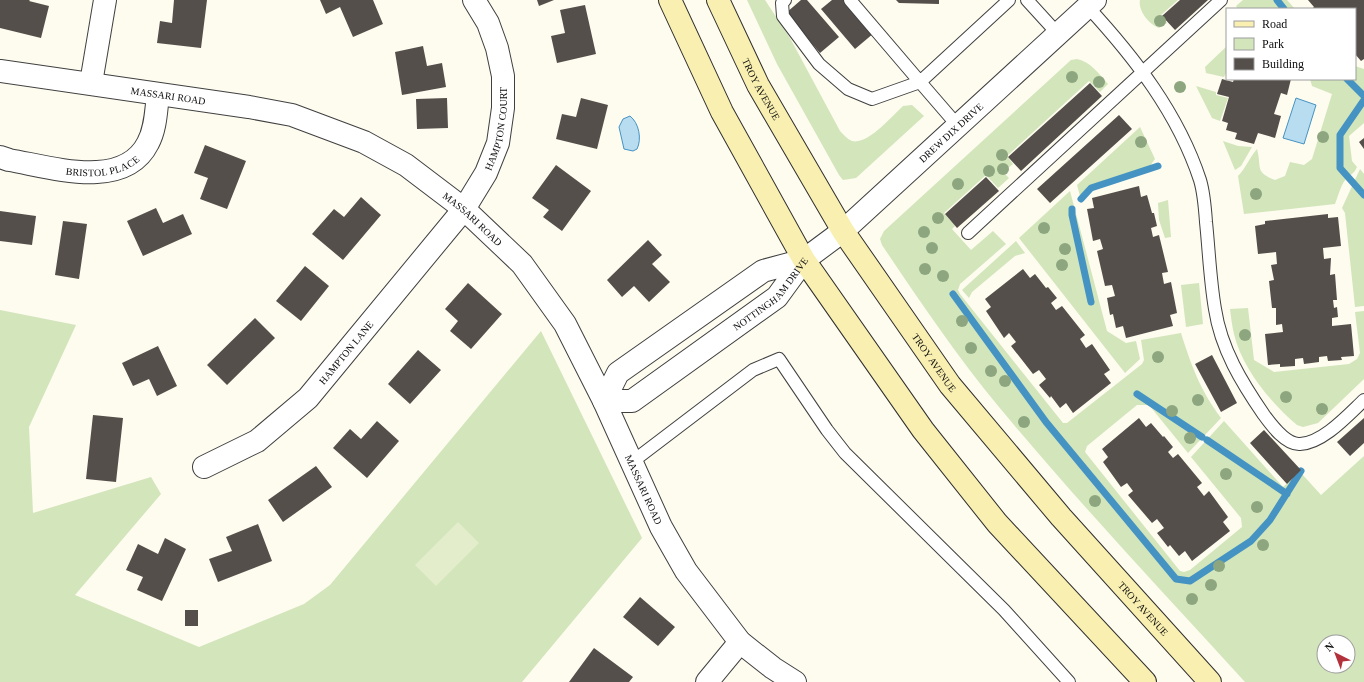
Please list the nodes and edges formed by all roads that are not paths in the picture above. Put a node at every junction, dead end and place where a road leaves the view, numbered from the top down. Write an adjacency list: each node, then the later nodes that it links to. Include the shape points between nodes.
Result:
1 (105, 0): 15 (street)
2 (474, 0): 19 (street, HAMPTON COURT, via 488,23 497,48 503,76 503,108 498,143 486,173)
3 (670, 0): 22 (main road, via 722,112)
4 (718, 0): 20 (main road, TROY AVENUE, via 758,85)
5 (785, 0): 14 (lane, via 782,3 783,16 819,64 848,89 872,99)
6 (850, 0): 14 (lane)
7 (1010, 0): 14 (lane)
8 (1027, 0): 11 (lane)
9 (1221, 0): 13 (lane)
10 (1091, 3): 11 (street, DREW DIX DRIVE); 13 (lane)
11 (1058, 34): 17 (street, DREW DIX DRIVE)
12 (0, 72): 15 (street, MASSARI ROAD)
13 (1143, 72): 21 (lane); 23 (lane, via 1163,100 1200,181 1215,310 1227,351 1243,384 1269,421 1288,441 1300,444 1318,440)
14 (920, 82): 17 (lane)
15 (91, 83): 16 (street, MASSARI ROAD)
16 (158, 94): 18 (street, BRISTOL PLACE, via 153,129 148,143 137,157 125,166 88,173); 19 (street, MASSARI ROAD, via 292,115 328,128 364,142 406,165)
17 (958, 126): 20 (street, DREW DIX DRIVE)
18 (0, 157)
19 (464, 208): 24 (street, MASSARI ROAD, via 522,264 565,324); 26 (street, HAMPTON LANE, via 308,398 257,441)
20 (843, 231): 22 (street, DREW DIX DRIVE); 32 (main road, TROY AVENUE, via 950,385 1061,518)
21 (968, 233)
22 (804, 260): 24 (street, NOTTINGHAM DRIVE, via 762,271 618,373); 24 (street, NOTTINGHAM DRIVE, via 777,297 632,401); 31 (main road, via 923,430 998,523)
23 (1364, 400)
24 (604, 401): 25 (street, MASSARI ROAD)
25 (632, 462): 27 (street, MASSARI ROAD, via 661,527 686,571); 30 (lane, via 753,370 779,359 845,453 1004,610)
26 (204, 467)
27 (740, 642): 28 (street); 29 (street, MASSARI ROAD)
28 (706, 682)
29 (794, 682)
30 (1070, 682)
31 (1145, 682)
32 (1210, 682)

